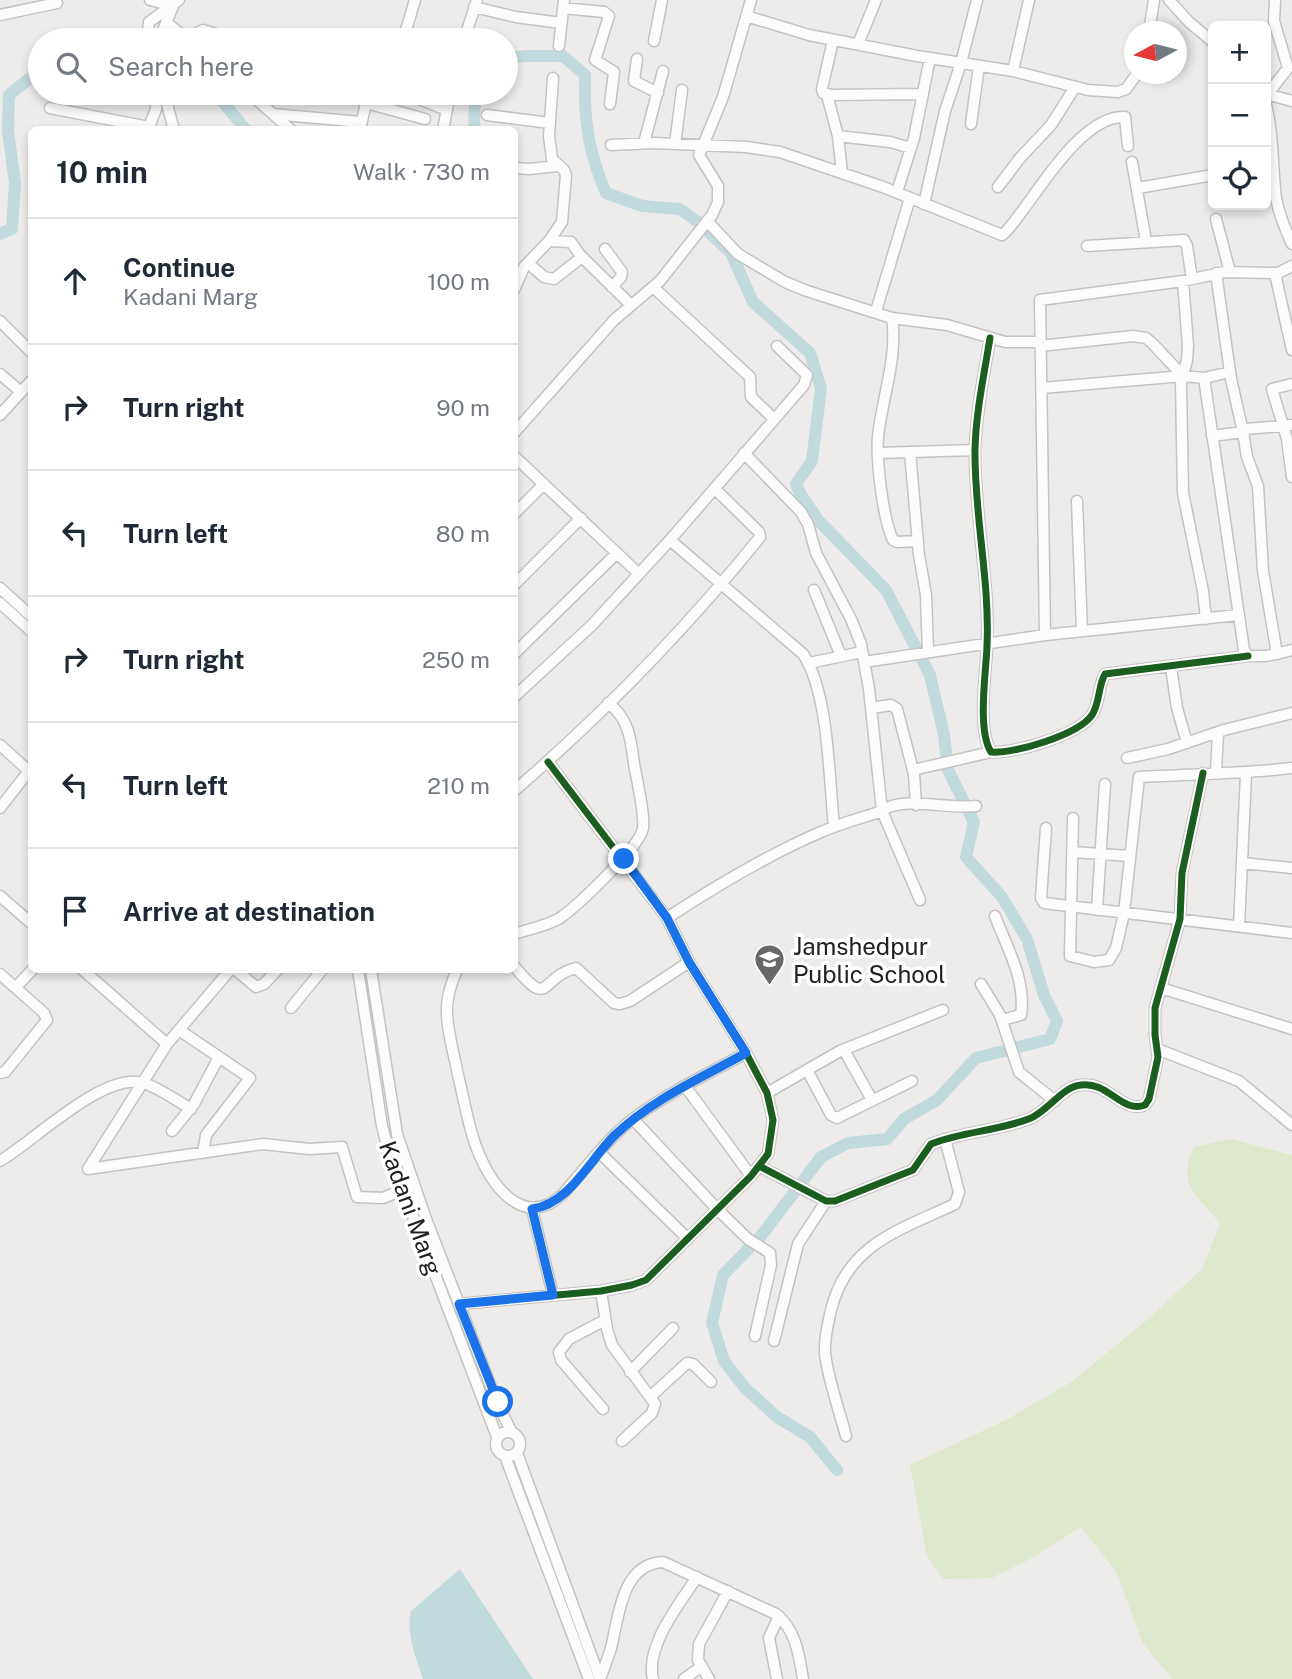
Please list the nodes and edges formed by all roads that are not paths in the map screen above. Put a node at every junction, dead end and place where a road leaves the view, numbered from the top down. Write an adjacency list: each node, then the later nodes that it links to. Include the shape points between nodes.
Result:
1 (15, 0): 16 (street)
2 (150, 0): 14 (street)
3 (415, 0): 25 (street)
4 (662, 0): 29 (street)
5 (751, 0): 18 (street)
6 (876, 0): 30 (street)
7 (977, 0): 34 (street)
8 (1029, 0): 37 (street)
9 (1154, 0): 19 (street)
10 (1169, 0): 27 (street)
11 (1275, 0): 41 (street, via 1274,21 1287,68)
12 (474, 2): 21 (street, via 516,17); 26 (street)
13 (57, 3): 16 (street)
14 (176, 3): 20 (street); 22 (street, via 149,22)
15 (563, 4): 21 (street); 48 (street, via 609,16 595,60 614,72)
16 (16, 12): 17 (street)
17 (0, 15)
18 (746, 16): 28 (street); 74 (street, via 723,97)
19 (1151, 21)
20 (166, 22): 23 (street); 24 (street)
21 (561, 23): 31 (street)
22 (148, 28)
23 (164, 28)
24 (174, 28)
25 (407, 28)
26 (467, 28)
27 (1208, 37)
28 (834, 40): 30 (street); 45 (street, via 822,89)
29 (654, 41)
30 (858, 44): 32 (street)
31 (559, 46)
32 (930, 58): 34 (street); 44 (street)
33 (638, 59): 43 (street, via 634,81)
34 (961, 64): 35 (street); 86 (street)
35 (979, 66): 37 (street); 62 (street)
36 (663, 71): 43 (street)
37 (1013, 71): 40 (street)
38 (553, 78): 61 (street)
39 (1132, 84): 40 (street, via 1118,92)
40 (1075, 87): 82 (street, via 1051,125)
41 (1271, 88)
42 (682, 90): 72 (street)
43 (658, 93): 71 (street)
44 (923, 94): 45 (street); 76 (street)
45 (827, 95): 69 (street)
46 (1271, 95): 47 (street)
47 (1292, 101)
48 (610, 104)
49 (156, 105): 64 (street)
50 (167, 105): 65 (street)
51 (264, 105): 58 (street)
52 (367, 105): 67 (street)
53 (389, 105): 60 (street)
54 (434, 105): 57 (street)
55 (448, 105): 57 (street)
56 (50, 107): 63 (street)
57 (447, 110): 68 (street)
58 (273, 114): 66 (street); 67 (street)
59 (487, 115): 61 (street)
60 (425, 118)
61 (550, 123): 78 (street, via 552,159)
62 (971, 124)
63 (139, 126)
64 (149, 126)
65 (173, 126)
66 (287, 126)
67 (361, 126)
68 (444, 126)
69 (838, 136): 76 (street); 80 (street)
70 (1271, 142): 91 (street, via 1276,198)
71 (644, 143): 72 (street); 73 (street)
72 (675, 144): 74 (street)
73 (611, 145)
74 (702, 146): 80 (street, via 780,152); 88 (street, via 700,160 720,194)
75 (1128, 146): 86 (street, via 1125,117 1093,128 1061,160 1002,235)
76 (911, 148): 84 (street)
77 (1132, 162): 83 (street)
78 (558, 166): 79 (street); 89 (street, via 566,175 565,211)
79 (518, 168)
80 (842, 173): 84 (street)
81 (1208, 176): 83 (street)
82 (999, 187)
83 (1138, 188): 90 (street)
84 (897, 192): 85 (street)
85 (910, 198): 86 (street); 105 (street)
86 (924, 204)
87 (1216, 219): 98 (street)
88 (704, 226): 103 (street); 105 (street, via 738,254 785,282)
89 (549, 241): 94 (street, via 571,242); 95 (street)
90 (1146, 241): 92 (street); 101 (street, via 1184,240 1188,246)
91 (1292, 244)
92 (1087, 246)
93 (605, 249): 102 (street, via 622,272)
94 (582, 257): 95 (street, via 554,279 544,277); 102 (street)
95 (528, 263): 97 (street)
96 (1292, 266): 100 (street)
97 (518, 271)
98 (1230, 272): 99 (street); 100 (street)
99 (1216, 273): 101 (street); 113 (street)
100 (1278, 273): 112 (street)
101 (1187, 280): 109 (street, via 1043,299 1039,305); 115 (street, via 1188,346)
102 (612, 287): 104 (street)
103 (653, 287): 104 (street); 122 (street, via 750,377 751,397)
104 (631, 305): 124 (street)
105 (876, 312): 106 (street)
106 (892, 318): 108 (street, via 947,325); 130 (street)
107 (0, 321): 111 (street)
108 (990, 338): 109 (street); 127 (street)
109 (1040, 344): 115 (street, via 1146,338); 119 (street)
110 (777, 346): 122 (street, via 807,380)
111 (28, 350)
112 (1292, 350)
113 (1230, 372): 116 (street); 125 (street)
114 (0, 374): 120 (street)
115 (1183, 376): 116 (street); 119 (street); 149 (street, via 1183,493)
116 (1205, 377): 126 (street)
117 (28, 384): 120 (street)
118 (1292, 384): 123 (street, via 1272,389)
119 (1042, 388): 152 (street)
120 (20, 392): 121 (street)
121 (0, 415)
122 (774, 419): 129 (street)
123 (1287, 426): 125 (street); 132 (street)
124 (518, 428)
125 (1244, 432): 126 (street); 157 (street, via 1260,495 1264,571)
126 (1212, 436): 148 (street)
127 (975, 450): 128 (street); 153 (street)
128 (910, 452): 130 (street); 139 (street)
129 (744, 453): 134 (street); 160 (street, via 808,524 816,553 851,619)
130 (878, 453): 139 (street, via 889,533 894,541)
131 (518, 460): 133 (street)
132 (1292, 477)
133 (544, 484): 136 (street); 137 (street)
134 (715, 489): 138 (street); 143 (street, via 760,535)
135 (1077, 501): 151 (street)
136 (518, 510)
137 (581, 518): 140 (street); 142 (street)
138 (670, 540): 141 (street); 143 (street)
139 (918, 541): 156 (street, via 926,595)
140 (617, 553): 141 (street); 154 (street)
141 (639, 574): 163 (street)
142 (518, 581)
143 (722, 584): 161 (street); 164 (street)
144 (0, 588): 147 (street)
145 (814, 590): 158 (street)
146 (0, 603): 150 (street)
147 (28, 613)
148 (1238, 615): 149 (street); 159 (street)
149 (1206, 619): 151 (street)
150 (28, 628)
151 (1082, 631): 152 (street)
152 (1045, 635): 153 (street)
153 (987, 644): 156 (street); 170 (street, via 984,708)
154 (518, 650)
155 (1292, 650): 157 (street)
156 (926, 653): 160 (street)
157 (1277, 654): 159 (street)
158 (841, 656): 160 (street); 161 (street)
159 (1248, 656): 162 (street)
160 (863, 657): 165 (street)
161 (809, 663): 187 (street, via 821,699)
162 (1171, 667): 168 (street); 170 (street, via 1105,674 1094,711 1083,723 1044,743)
163 (518, 693)
164 (608, 703): 172 (street); 192 (street, via 626,722 644,827)
165 (871, 708): 175 (street, via 896,707); 185 (street)
166 (1292, 713): 167 (street)
167 (1218, 733): 168 (street); 176 (street)
168 (1187, 743): 171 (street)
169 (0, 745): 173 (street)
170 (991, 752): 175 (street)
171 (1127, 758)
172 (548, 762): 181 (street); 192 (street)
173 (28, 768)
174 (1292, 768): 179 (street)
175 (913, 770): 182 (street)
176 (1216, 772): 177 (street); 179 (street)
177 (1203, 773): 191 (street, via 1139,777); 202 (street, via 1182,873)
178 (28, 774): 184 (street)
179 (1246, 774): 193 (street)
180 (1105, 784): 190 (street)
181 (518, 788)
182 (916, 805): 183 (street); 185 (street)
183 (976, 806)
184 (0, 808)
185 (883, 811): 187 (street); 196 (street)
186 (1073, 818): 189 (street)
187 (834, 827): 201 (street, via 756,865)
188 (1046, 828): 197 (street, via 1042,901)
189 (1073, 852): 190 (street); 197 (street)
190 (1102, 853): 191 (street); 198 (street)
191 (1129, 856): 199 (street)
192 (624, 859): 201 (street); 205 (street, via 560,918)
193 (1242, 863): 194 (street); 204 (street)
194 (1292, 867)
195 (0, 896): 203 (street)
196 (920, 900)
197 (1071, 907): 198 (street); 199 (street, via 1070,956 1094,962 1110,960)
198 (1097, 910): 199 (street)
199 (1124, 913): 202 (street)
200 (995, 916): 224 (street, via 1017,968 1021,1003 1021,1015)
201 (667, 918): 207 (street)
202 (1180, 919): 204 (street); 221 (street)
203 (28, 920)
204 (1239, 926): 206 (street)
205 (518, 932)
206 (1292, 933)
207 (689, 962): 208 (street, via 620,1004 576,968 536,989); 230 (street)
208 (518, 971)
209 (30, 973): 220 (street)
210 (86, 973): 227 (street)
211 (227, 973): 225 (street)
212 (240, 973): 213 (street, via 256,987)
213 (274, 973)
214 (320, 973): 222 (street)
215 (358, 973): 250 (street, Kadani Marg, via 382,1126)
216 (371, 973): 257 (street, Kadani Marg, via 397,1134)
217 (456, 973): 252 (street, via 447,1006 448,1027 476,1147 502,1191)
218 (0, 974): 220 (street)
219 (981, 984): 224 (street)
220 (16, 987): 233 (street, via 47,1020)
221 (1161, 988): 226 (street); 228 (street, via 1155,1008)
222 (291, 1008)
223 (943, 1010): 229 (street)
224 (1002, 1020): 239 (street, via 1024,1077)
225 (179, 1030): 227 (street); 231 (street)
226 (1292, 1030)
227 (167, 1044): 235 (street)
228 (1157, 1049): 239 (street, via 1145,1105 1128,1106 1109,1091 1086,1084 1072,1087); 242 (street, via 1239,1082)
229 (844, 1050): 232 (street); 238 (street)
230 (746, 1053): 236 (street); 237 (street)
231 (219, 1057): 240 (street); 246 (street, via 250,1078 206,1135)
232 (807, 1070): 237 (street); 238 (street, via 833,1118)
233 (0, 1073)
234 (912, 1081): 238 (street)
235 (143, 1082): 240 (street); 246 (street, via 88,1169); 247 (street, via 101,1091)
236 (685, 1086): 241 (street); 249 (street)
237 (768, 1093): 248 (street, via 772,1134 768,1154)
238 (872, 1100)
239 (1055, 1101): 244 (street, via 1024,1120)
240 (191, 1109): 243 (street)
241 (633, 1119): 245 (street); 253 (street)
242 (1292, 1125)
243 (172, 1131)
244 (945, 1139): 251 (street, via 931,1144 913,1170); 267 (street, via 960,1192 956,1204 891,1234 853,1262 833,1300 825,1350)
245 (599, 1152): 252 (street, via 553,1203); 254 (street)
246 (203, 1153): 250 (street, via 263,1144 342,1147 357,1197 383,1198)
247 (0, 1161)
248 (759, 1166): 249 (street); 251 (street)
249 (751, 1176): 253 (street)
250 (402, 1190): 268 (street, Kadani Marg)
251 (827, 1201): 261 (street, via 798,1244)
252 (532, 1209): 256 (street)
253 (718, 1210): 254 (street); 260 (street, via 748,1239 770,1252)
254 (688, 1239): 255 (street, via 646,1280)
255 (601, 1291): 256 (street); 258 (street)
256 (553, 1295): 257 (street)
257 (459, 1304): 266 (street, Kadani Marg)
258 (605, 1320): 262 (street, via 612,1345); 265 (street, via 579,1332 559,1352)
259 (673, 1328): 262 (street)
260 (755, 1336)
261 (774, 1341)
262 (630, 1372): 264 (street)
263 (711, 1382): 264 (street, via 687,1363)
264 (650, 1397): 269 (street, via 655,1404 652,1413)
265 (603, 1409)
266 (511, 1431): 268 (street); 270 (street, via 520,1438)
267 (846, 1436)
268 (497, 1437): 271 (street, via 497,1450)
269 (622, 1441)
270 (517, 1453): 271 (street); 277 (street)
271 (505, 1456): 276 (street)
272 (697, 1577): 273 (street); 277 (street, via 663,1562 643,1567 621,1598); 278 (street, via 660,1637)
273 (728, 1591): 274 (street); 275 (street, via 699,1644)
274 (779, 1616): 281 (street, via 769,1638); 282 (street, via 793,1637)
275 (702, 1666): 279 (street); 280 (street)
276 (589, 1679)
277 (601, 1679)
278 (653, 1679)
279 (684, 1679)
280 (709, 1679)
281 (777, 1679)
282 (803, 1679)

